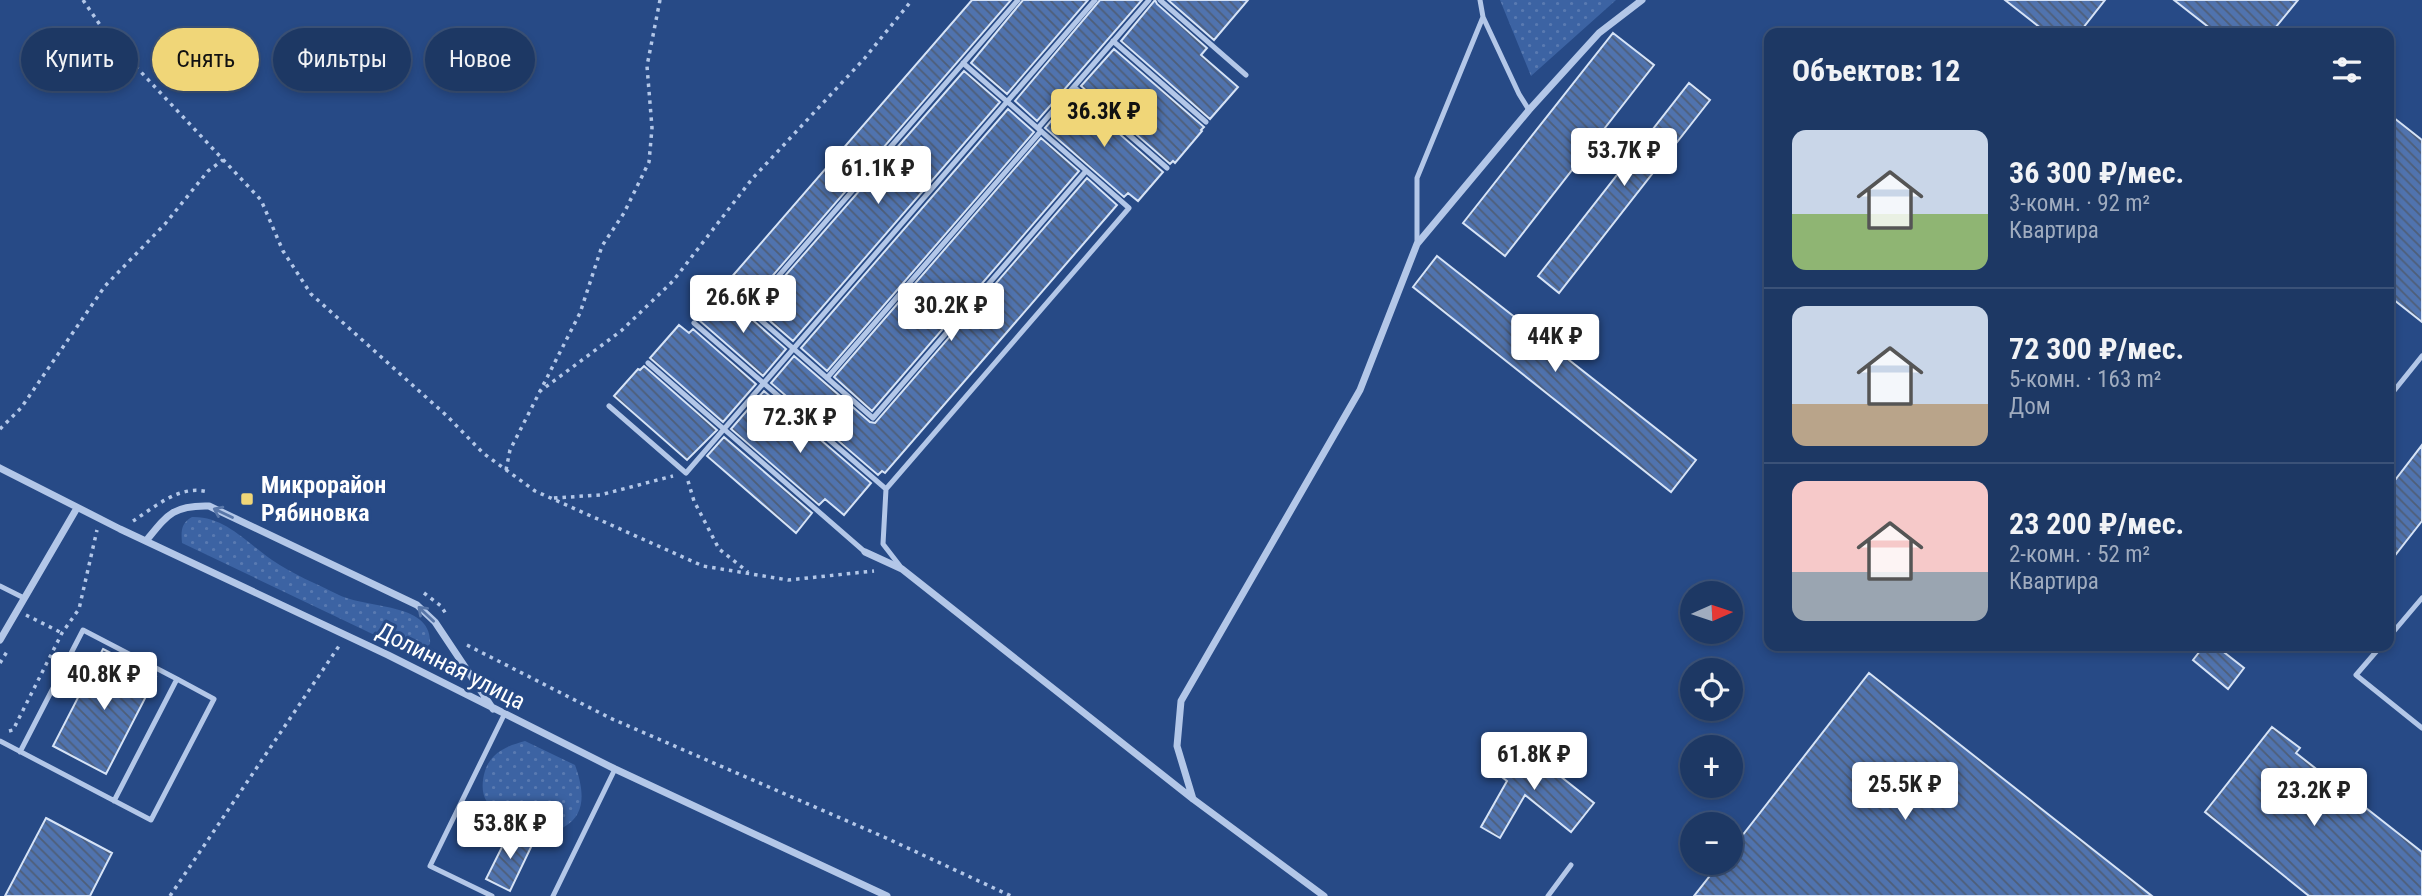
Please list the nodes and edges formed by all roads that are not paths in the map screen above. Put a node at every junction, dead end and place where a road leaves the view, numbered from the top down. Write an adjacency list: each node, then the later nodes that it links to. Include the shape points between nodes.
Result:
1 (1017, 0): 9 (lane)
2 (1095, 0): 12 (lane)
3 (1149, 0): 8 (lane)
4 (1160, 0): 10 (lane)
5 (1480, 0): 7 (lane)
6 (1642, 0): 13 (street, via 1599,33)
7 (1483, 17): 13 (lane); 18 (lane, via 1417,178)
8 (1113, 41): 11 (lane); 14 (lane)
9 (963, 63): 12 (lane); 20 (lane)
10 (1246, 75)
11 (1074, 87): 15 (lane); 16 (lane)
12 (1007, 102): 15 (lane); 22 (lane)
13 (1530, 110): 18 (street)
14 (1206, 122)
15 (1039, 130): 17 (lane); 25 (lane)
16 (1167, 168)
17 (1086, 171): 25 (lane, via 873,418); 31 (lane, via 1129,208)
18 (1418, 244): 49 (street, via 1360,390 1181,701 1177,746)
19 (725, 289): 20 (lane)
20 (749, 310): 22 (lane)
21 (694, 323): 26 (lane)
22 (793, 349): 25 (lane); 26 (lane)
23 (2422, 356): 27 (lane)
24 (648, 363): 29 (lane)
25 (827, 378)
26 (764, 383): 29 (lane); 31 (lane)
27 (2394, 391)
28 (609, 407): 29 (lane, via 686,473)
29 (724, 429): 34 (lane)
30 (0, 468): 32 (street, Долинная улица)
31 (886, 489): 35 (lane, via 883,544)
32 (77, 508): 33 (street, Долинная улица); 37 (street)
33 (146, 541): 43 (street, Долинная улица); 43 (street, one-way to 33, via 435,622 416,605 377,585 209,506 186,506 164,519)
34 (865, 552): 35 (street)
35 (902, 569): 49 (street)
36 (0, 586): 37 (lane)
37 (24, 598): 40 (street)
38 (2422, 598): 39 (lane)
39 (2394, 631)
40 (0, 640)
41 (2377, 651): 45 (lane, via 2356,675)
42 (177, 680): 47 (lane, via 83,631); 50 (lane); 50 (lane, via 214,699 151,820)
43 (494, 709): 44 (street, Долинная улица)
44 (504, 715): 48 (street, Долинная улица); 52 (lane, via 430,866)
45 (2422, 729)
46 (0, 741): 47 (lane)
47 (20, 752): 50 (lane)
48 (615, 769): 53 (lane); 54 (street, Долинная улица)
49 (1194, 799): 55 (street)
50 (114, 801)
51 (1571, 865): 56 (lane)
52 (492, 896)
53 (553, 896)
54 (887, 896)
55 (1324, 896)
56 (1548, 896)

